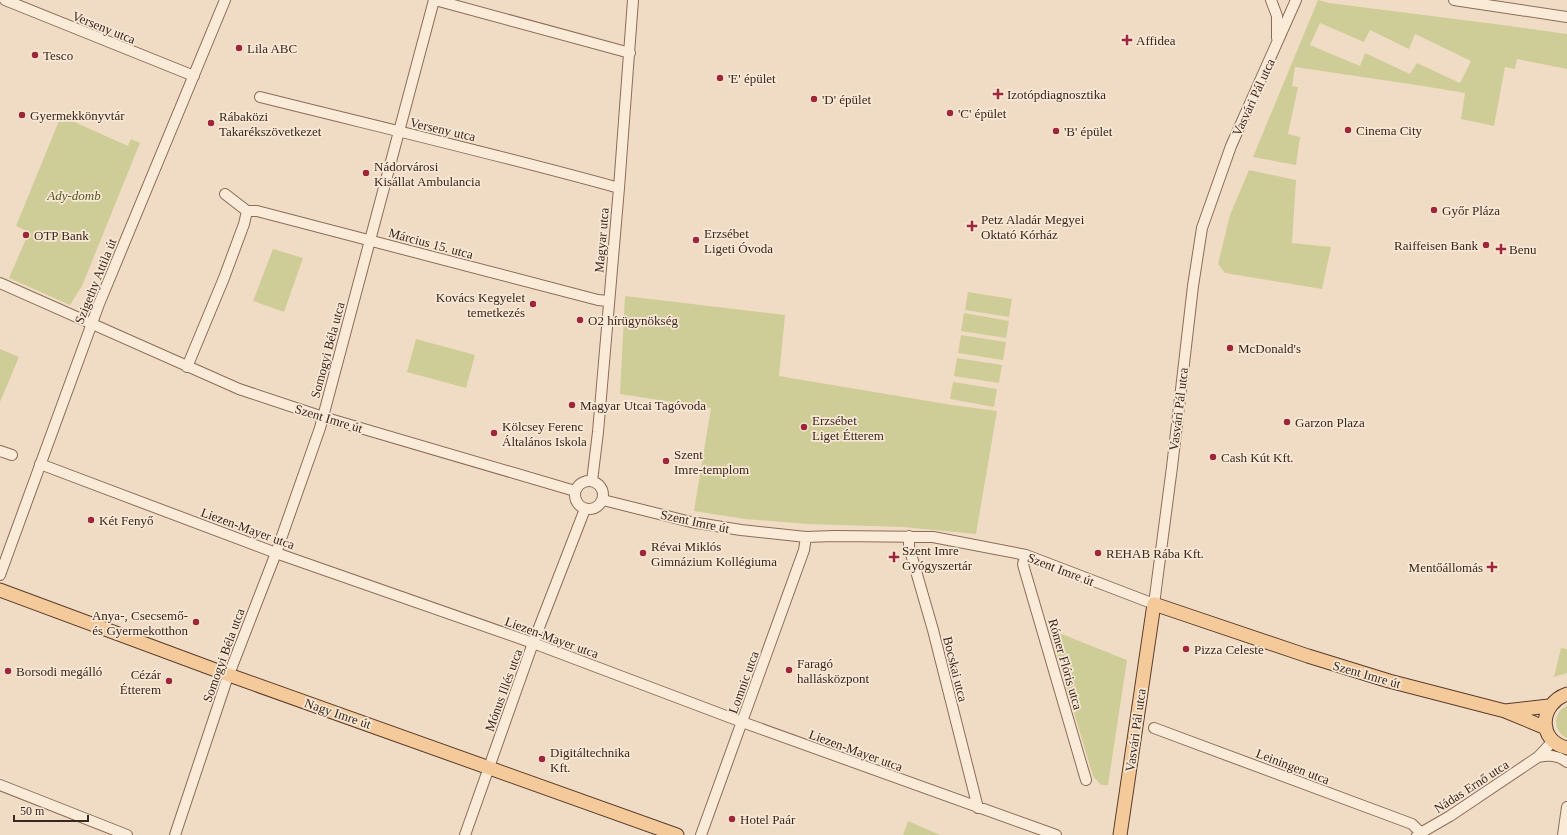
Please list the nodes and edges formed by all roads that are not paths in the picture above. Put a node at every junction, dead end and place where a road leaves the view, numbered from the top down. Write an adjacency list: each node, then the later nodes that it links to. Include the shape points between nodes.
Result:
1 (6, 0): 12 (street, Verseny utca)
2 (225, 0): 12 (street, Szigethy Attila út)
3 (434, 0): 11 (street); 14 (street, Somogyi Béla utca)
4 (633, 0): 11 (street, Magyar utca)
5 (1271, 0): 10 (street, via 1278,24)
6 (1296, 0): 10 (street, Vasvári Pál utca)
7 (1454, 0): 8 (street)
8 (1497, 3): 9 (street)
9 (1567, 17)
10 (1276, 48): 37 (street, Vasvári Pál utca, via 1231,146 1202,228 1194,272)
11 (630, 53): 15 (street, Magyar utca)
12 (194, 76): 21 (street, Szigethy Attila út)
13 (260, 97): 14 (street, Verseny utca)
14 (399, 132): 15 (street, Verseny utca, via 502,156); 18 (street, Somogyi Béla utca)
15 (619, 188): 20 (street, Magyar utca)
16 (225, 194): 17 (street)
17 (247, 211): 18 (street, Március 15. utca, via 257,211); 22 (street, via 224,278)
18 (370, 241): 20 (street, Március 15. utca); 23 (street, Somogyi Béla utca)
19 (0, 283): 21 (street, Szent Imre út)
20 (608, 301): 27 (street, Magyar utca)
21 (91, 324): 22 (street, Szent Imre út); 26 (street, Szigethy Attila út)
22 (187, 367): 23 (street, Szent Imre út, via 239,389)
23 (323, 417): 28 (street, Szent Imre út); 33 (street, Somogyi Béla utca)
24 (0, 451): 25 (street)
25 (12, 455)
26 (40, 464): 33 (street, Liezen-Mayer utca); 35 (street, Szigethy Attila út)
27 (592, 481): 28 (street, via 583,482); 29 (street, via 601,487)
28 (575, 491): 30 (street, via 575,500)
29 (603, 500): 30 (street, via 595,508); 31 (street, Szent Imre út, via 691,522)
30 (585, 509): 38 (street, Mónus Illés utca)
31 (806, 536): 32 (street, Szent Imre út); 43 (street, Lomnic utca, via 804,550)
32 (909, 536): 34 (street, Szent Imre út, via 934,538); 54 (street, Bocskai utca, via 909,547)
33 (276, 552): 38 (street, Liezen-Mayer utca); 39 (street, Somogyi Béla utca)
34 (1026, 555): 37 (street, Szent Imre út); 51 (street, Rómer Flóris utca, via 1024,568)
35 (0, 575)
36 (0, 590): 39 (main road, Nagy Imre út)
37 (1154, 604): 42 (main road, Szent Imre út, via 1359,672); 62 (main road, Vasvári Pál utca)
38 (533, 643): 43 (street, Liezen-Mayer utca); 50 (street, Mónus Illés utca)
39 (229, 675): 50 (main road, Nagy Imre út); 57 (street, Somogyi Béla utca)
40 (1567, 694): 41 (main road)
41 (1549, 706): 42 (main road, Szent Imre út); 45 (main road, via 1545,719)
42 (1505, 711): 45 (main road, Szent Imre út)
43 (742, 722): 54 (street, Liezen-Mayer utca); 60 (street, Lomnic utca)
44 (1154, 728): 55 (street, Leiningen utca, via 1412,824)
45 (1546, 728): 46 (main road)
46 (1553, 741): 47 (main road); 48 (street, Nádas Ernő utca)
47 (1566, 750)
48 (1538, 757): 49 (street, via 1559,757); 55 (street, Nádas Ernő utca)
49 (1567, 762)
50 (488, 768): 58 (street, Mónus Illés utca); 59 (main road, Nagy Imre út)
51 (1086, 780)
52 (0, 785): 56 (street)
53 (1567, 807): 63 (street)
54 (978, 808): 61 (street, Liezen-Mayer utca)
55 (1420, 834)
56 (127, 835)
57 (175, 835)
58 (465, 835)
59 (677, 835)
60 (701, 835)
61 (1056, 835)
62 (1120, 835)
63 (1563, 835)

